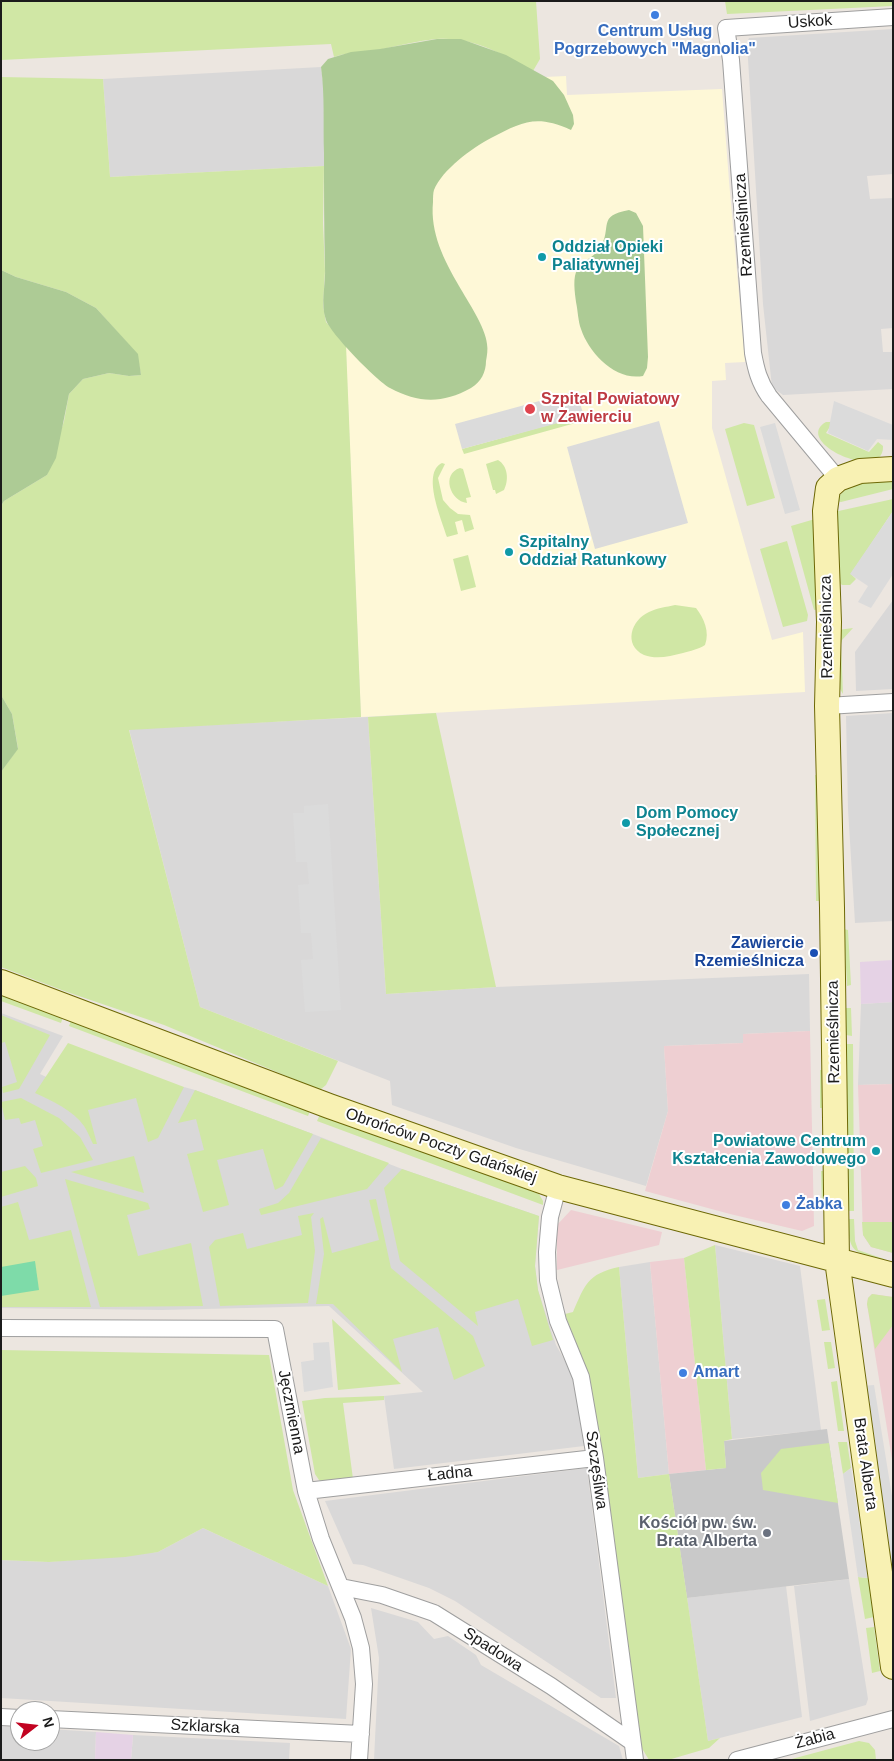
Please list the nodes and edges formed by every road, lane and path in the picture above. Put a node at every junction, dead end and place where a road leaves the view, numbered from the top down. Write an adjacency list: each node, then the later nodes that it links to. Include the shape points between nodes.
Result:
1 (893, 17): 2 (street, Uskok)
2 (726, 28): 4 (street, Rzemieślnicza, via 756,369 769,396)
3 (893, 469): 4 (street, via 860,471)
4 (838, 479): 6 (street, Rzemieślnicza, via 828,488 825,511 829,622)
5 (893, 702): 6 (street)
6 (827, 706): 9 (street, Rzemieślnicza)
7 (1, 982): 8 (street, Obrońców Poczty Gdańskiej, via 329,1106)
8 (558, 1187): 9 (street, Obrońców Poczty Gdańskiej); 12 (street, Szczęśliwa, via 550,1217 548,1280 558,1321 581,1378)
9 (837, 1260): 10 (street, Obrońców Poczty Gdańskiej); 15 (street, Brata Alberta)
10 (893, 1275)
11 (1, 1328): 13 (street, Jęczmienna, via 275,1329)
12 (595, 1458): 13 (street, Ładna); 19 (street, Szczęśliwa)
13 (306, 1491): 14 (street, Jęczmienna, via 320,1540)
14 (341, 1587): 18 (street, Jęczmienna, via 361,1648 364,1684); 19 (street, Spadowa, via 382,1595 434,1613 551,1686)
15 (893, 1668)
16 (60, 1719): 18 (street, Szklarska)
17 (893, 1719): 22 (street, Żabia)
18 (360, 1734): 20 (street, Jęczmienna)
19 (632, 1742): 21 (street, Szczęśliwa)
20 (359, 1760)
21 (635, 1760)
22 (737, 1760)

